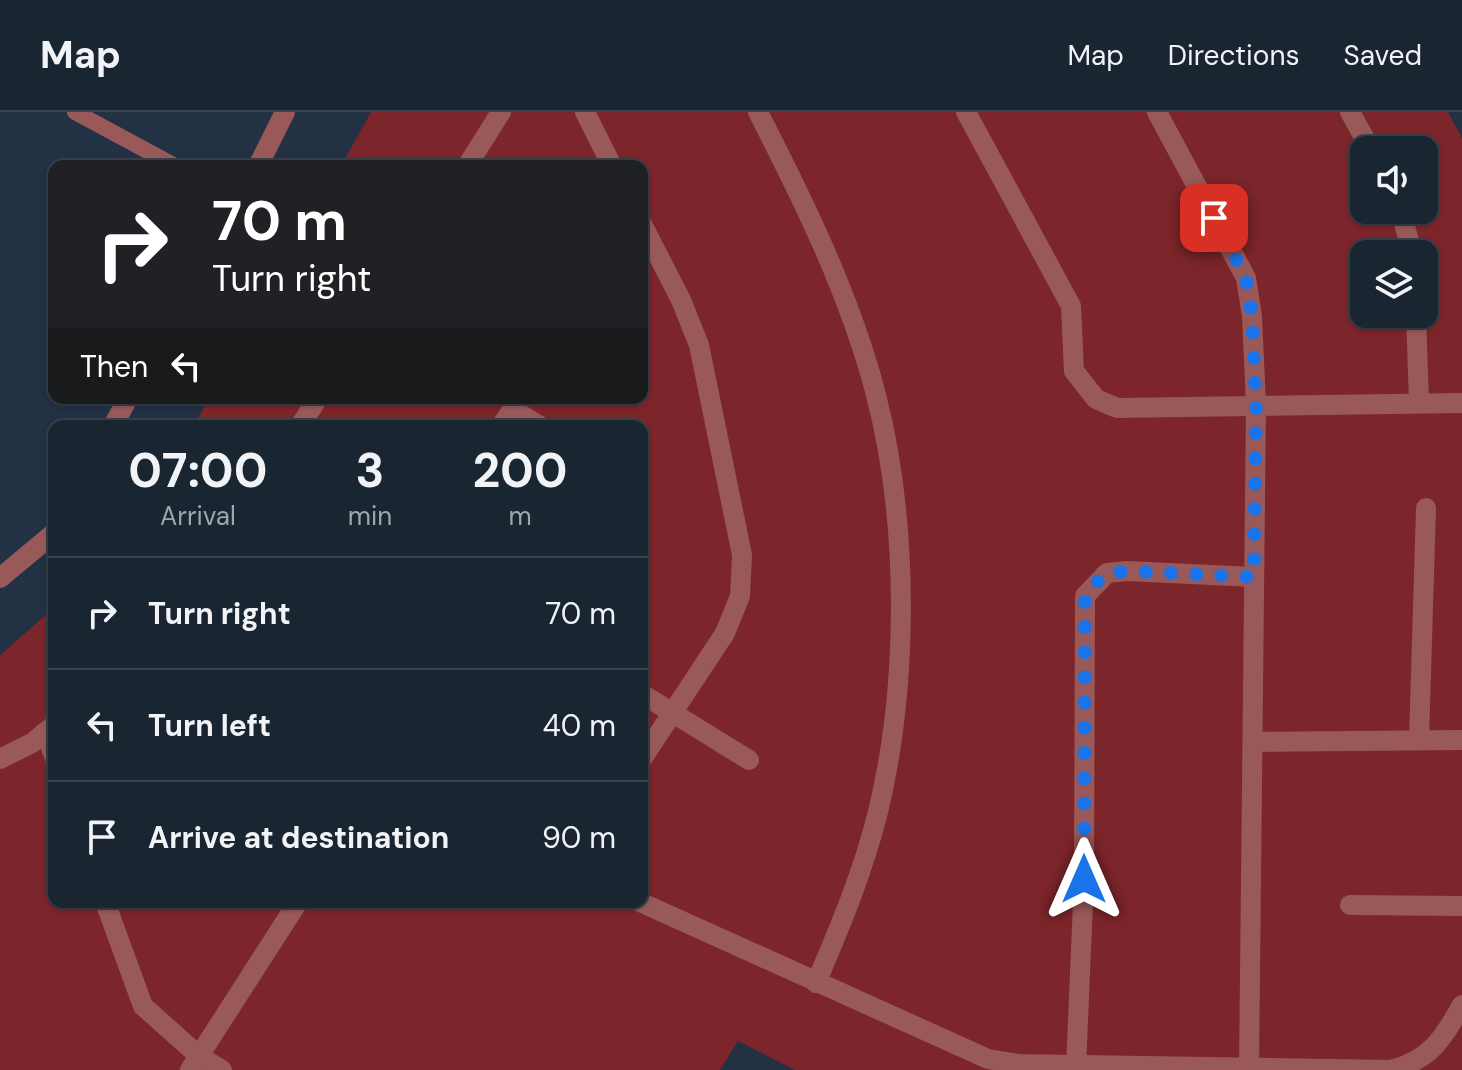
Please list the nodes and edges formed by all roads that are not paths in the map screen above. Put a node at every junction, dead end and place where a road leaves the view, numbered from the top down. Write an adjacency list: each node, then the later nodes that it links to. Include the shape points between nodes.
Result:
1 (75, 112): 10 (lane)
2 (285, 112): 11 (street)
3 (501, 112): 12 (street)
4 (585, 112): 13 (street)
5 (758, 112): 37 (street, via 838,279 875,392 895,507 900,615 895,718 878,812 855,890)
6 (966, 112): 18 (street, via 1071,306 1074,371 1096,399 1117,408)
7 (1157, 112): 18 (street, via 1246,278)
8 (1350, 112): 9 (street)
9 (1363, 136)
10 (164, 160)
11 (261, 160)
12 (471, 160)
13 (609, 160)
14 (648, 236): 24 (street, via 699,345 742,555 734,613)
15 (1416, 328): 16 (street)
16 (1419, 403): 17 (street); 18 (street)
17 (1462, 403)
18 (1256, 405): 21 (street)
19 (1426, 508): 26 (street)
20 (48, 538): 22 (street)
21 (1254, 577): 28 (street); 40 (street, via 1107,573 1085,596 1084,879)
22 (0, 578)
23 (648, 698): 24 (street)
24 (672, 713): 29 (street); 31 (street)
25 (48, 730): 30 (street)
26 (1419, 740): 27 (street); 28 (street)
27 (1462, 740)
28 (1253, 742): 41 (street)
29 (648, 750)
30 (0, 759)
31 (749, 760)
32 (1350, 905): 34 (street)
33 (648, 906): 37 (street)
34 (1462, 906)
35 (107, 908): 39 (street, via 143,1006)
36 (294, 908): 39 (street)
37 (816, 983): 40 (street, via 988,1059)
38 (1462, 1005): 41 (street, via 1445,1036 1414,1064 1391,1070)
39 (195, 1063): 42 (street)
40 (1076, 1068): 41 (street)
41 (1249, 1069)
42 (222, 1070)

